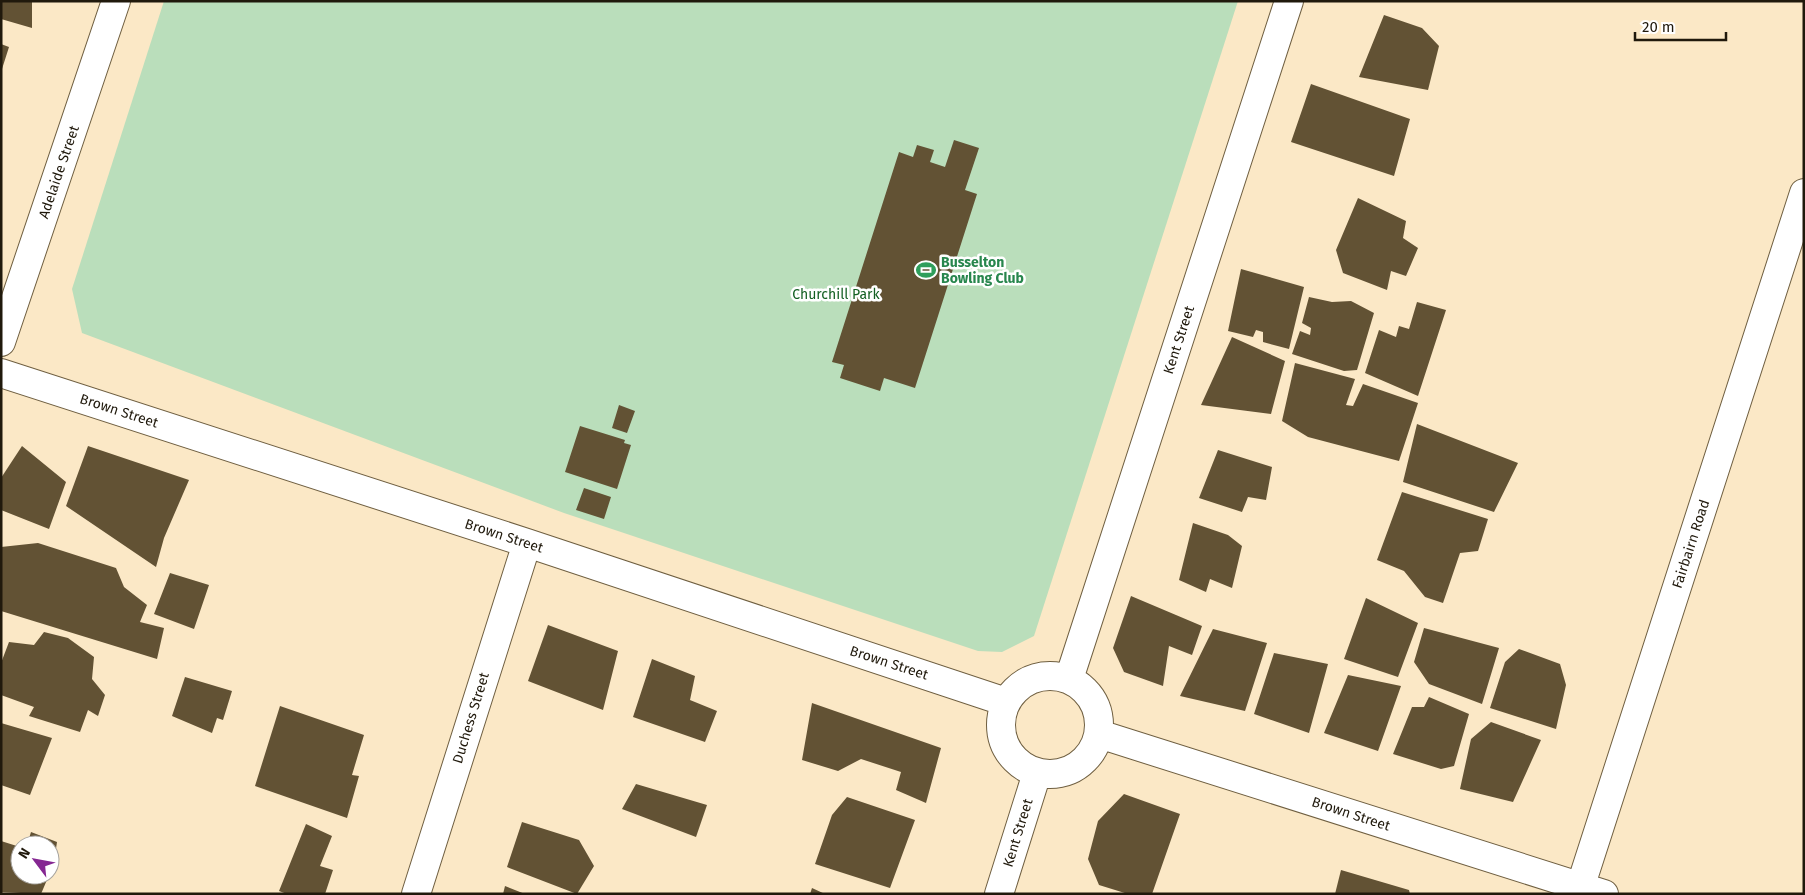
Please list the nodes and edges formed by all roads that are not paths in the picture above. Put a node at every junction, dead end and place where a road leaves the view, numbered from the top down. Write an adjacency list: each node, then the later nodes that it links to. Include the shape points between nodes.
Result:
1 (116, 1): 4 (street, Adelaide Street)
2 (1289, 1): 7 (street, Kent Street)
3 (1804, 193): 11 (street, Fairbairn Road)
4 (1, 342)
5 (1, 373): 6 (street, Brown Street)
6 (527, 543): 8 (street, Brown Street); 12 (street, Duchess Street)
7 (1069, 679): 8 (street, via 1052,675 1035,678 1017,688); 9 (street, via 1093,700 1099,716)
8 (1006, 702): 10 (street, via 1001,718 1002,736 1008,752 1021,765)
9 (1099, 734): 10 (street, via 1089,755 1070,770 1054,775); 11 (street, Brown Street)
10 (1036, 773): 13 (street, Kent Street)
11 (1588, 891)
12 (416, 894)
13 (999, 894)

